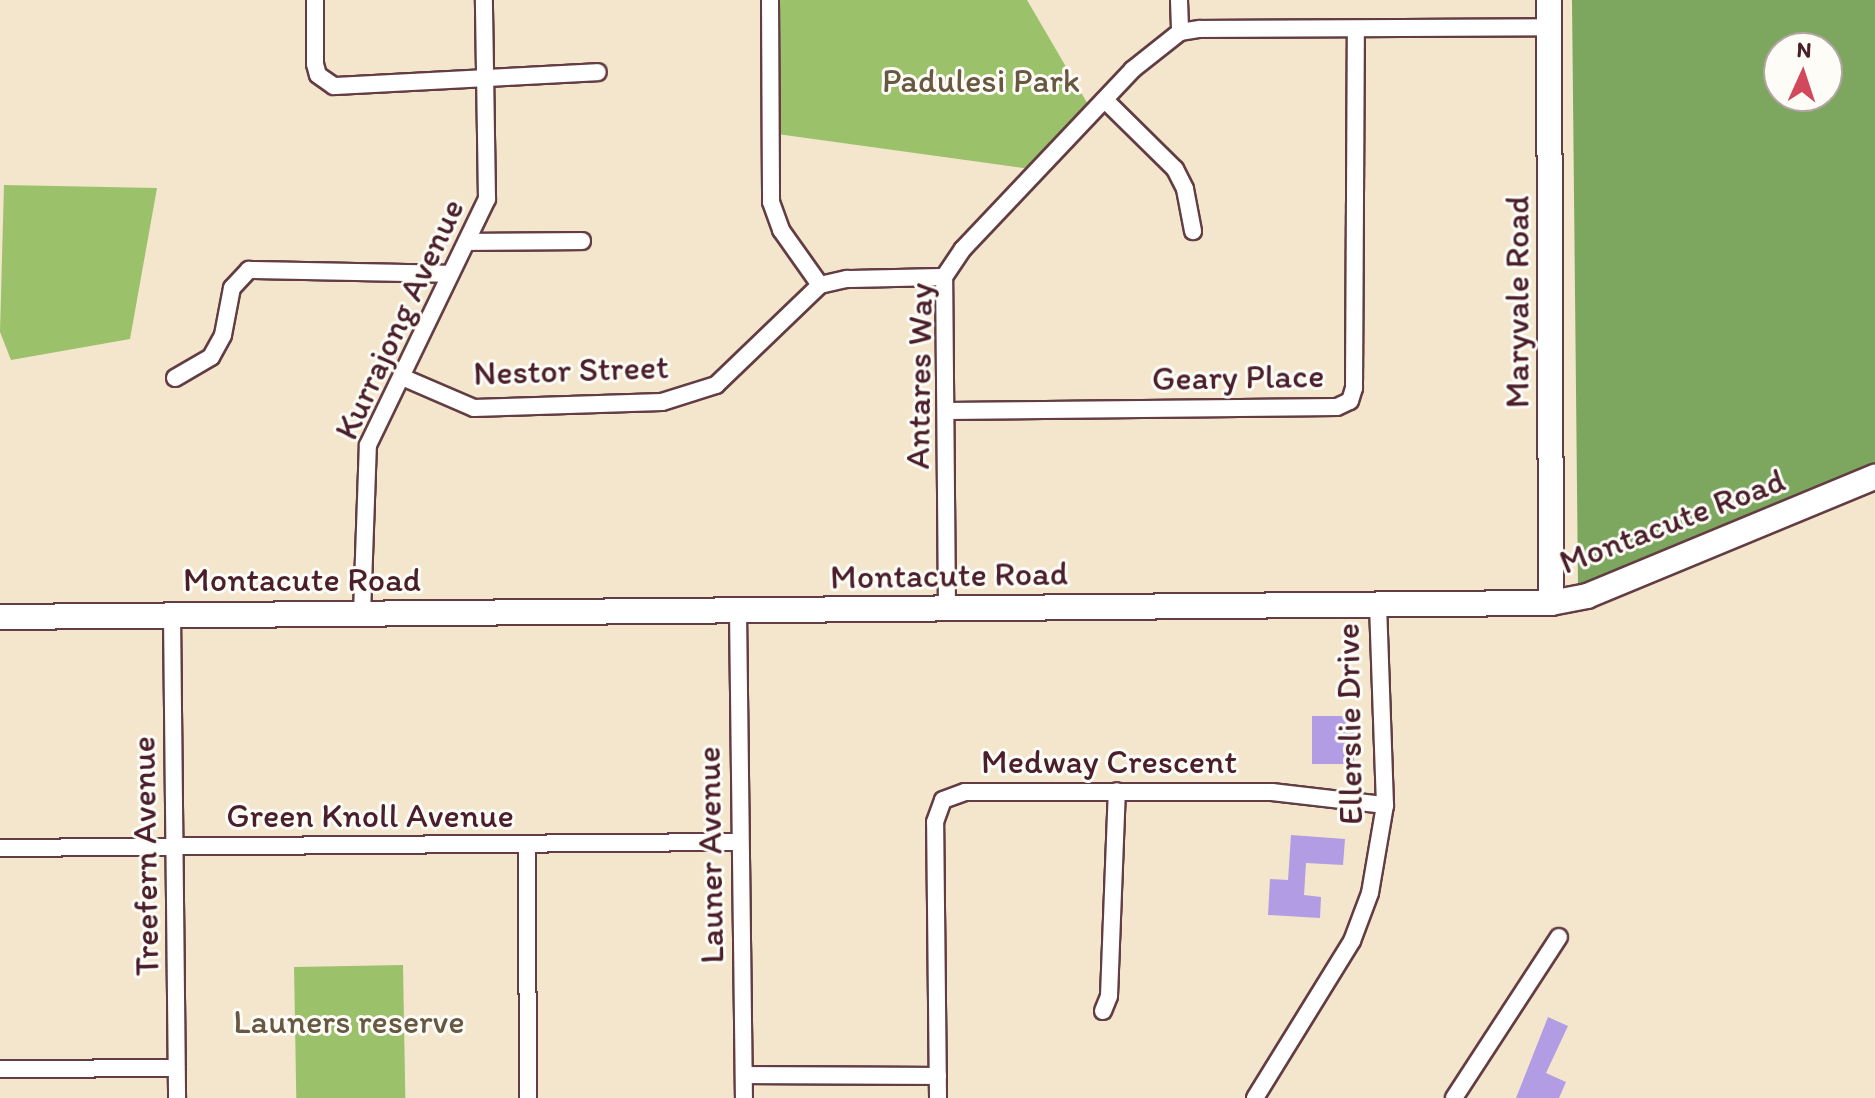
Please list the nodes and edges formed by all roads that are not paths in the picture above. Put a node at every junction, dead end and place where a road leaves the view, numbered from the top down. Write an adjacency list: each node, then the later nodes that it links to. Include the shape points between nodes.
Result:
1 (315, 0): 10 (street, via 315,64 325,82 347,87)
2 (484, 0): 10 (street, Kurrajong Avenue)
3 (770, 0): 17 (street, via 771,202 781,230)
4 (1179, 0): 8 (street)
5 (1549, 0): 6 (main road, Maryvale Road)
6 (1549, 27): 7 (street); 22 (main road, Maryvale Road)
7 (1356, 30): 8 (street); 20 (street, Geary Place, via 1350,401 1337,407)
8 (1180, 32): 11 (street, Antares Way, via 1149,54)
9 (598, 72): 10 (street)
10 (484, 81): 14 (street, Kurrajong Avenue, via 487,199)
11 (1106, 101): 12 (street, via 1175,169 1185,189); 16 (street, Antares Way, via 999,209)
12 (1193, 231)
13 (582, 241): 14 (street)
14 (467, 242): 15 (street, Kurrajong Avenue)
15 (450, 274): 18 (street, Kurrajong Avenue); 19 (street, via 249,270 232,288 223,335 211,357)
16 (944, 277): 17 (street, via 847,279); 20 (street, Antares Way)
17 (820, 285): 18 (street, Nestor Street, via 716,385 675,400 474,408)
18 (402, 377): 27 (street, Kurrajong Avenue, via 365,461)
19 (175, 378)
20 (947, 411): 24 (street, Antares Way)
21 (1875, 477): 22 (main road, Montacute Road, via 1587,596)
22 (1551, 603): 23 (main road, Montacute Road)
23 (1378, 605): 24 (main road, Montacute Road); 30 (street, Ellerslie Drive)
24 (947, 608): 25 (main road, Montacute Road)
25 (738, 611): 27 (main road, Montacute Road); 31 (street, Launer Avenue)
26 (172, 614): 27 (main road, Montacute Road); 28 (main road, Montacute Road); 33 (street, Treefern Avenue)
27 (362, 614)
28 (0, 617)
29 (1117, 791): 30 (street, Medway Crescent, via 1272,792); 36 (street, via 1109,996); 40 (street, Medway Crescent, via 965,792 937,808)
30 (1385, 805): 45 (street, Ellerslie Drive, via 1370,893 1352,941)
31 (739, 842): 32 (street, Green Knoll Avenue); 39 (street, Launer Avenue)
32 (527, 846): 33 (street, Green Knoll Avenue); 42 (street)
33 (175, 847): 34 (street, Green Knoll Avenue); 37 (street, Treefern Avenue)
34 (0, 848)
35 (1559, 937): 46 (street)
36 (1103, 1011)
37 (176, 1068): 38 (street); 41 (street, Treefern Avenue)
38 (0, 1069)
39 (744, 1075): 40 (street); 43 (street, Launer Avenue)
40 (938, 1076): 44 (street, Medway Crescent)
41 (177, 1098)
42 (528, 1098)
43 (744, 1098)
44 (938, 1098)
45 (1255, 1098)
46 (1454, 1098)

